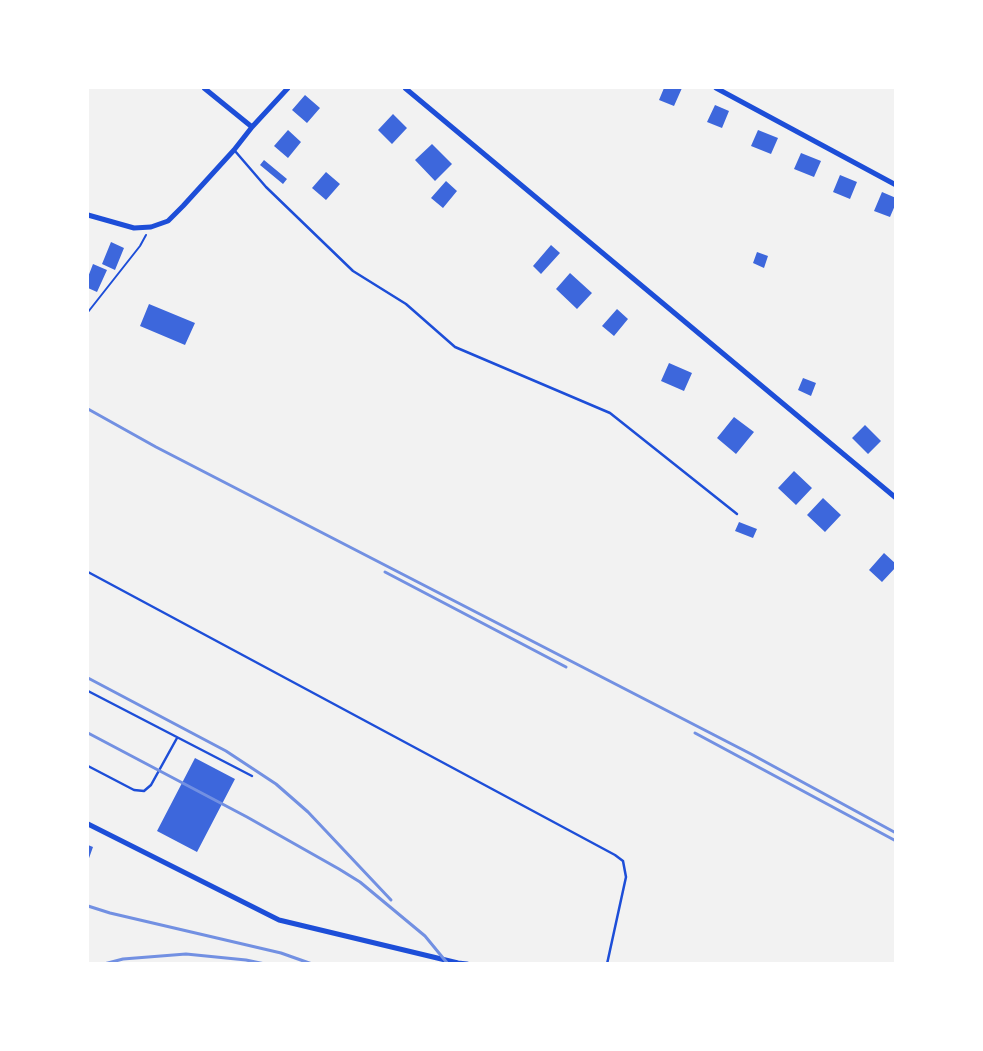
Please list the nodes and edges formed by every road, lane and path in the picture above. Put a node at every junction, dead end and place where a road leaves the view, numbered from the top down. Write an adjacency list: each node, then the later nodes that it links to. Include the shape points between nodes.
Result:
1 (204, 88): 5 (street)
2 (288, 88): 5 (street)
3 (405, 88): 11 (street)
4 (716, 88): 7 (street)
5 (252, 127): 6 (street)
6 (234, 150): 9 (street, via 168,221); 12 (lane, via 266,187 353,270 406,304 455,347 610,413)
7 (896, 186)
8 (88, 216): 9 (street, via 134,228)
9 (152, 227): 10 (path)
10 (88, 312)
11 (896, 498)
12 (737, 514)
13 (88, 572): 20 (lane, via 623,861 626,876)
14 (88, 691): 15 (lane)
15 (177, 738): 16 (lane, via 151,785 144,791 134,790); 17 (lane)
16 (88, 766)
17 (252, 776)
18 (88, 824): 19 (street, via 279,920)
19 (467, 964)
20 (607, 964)

